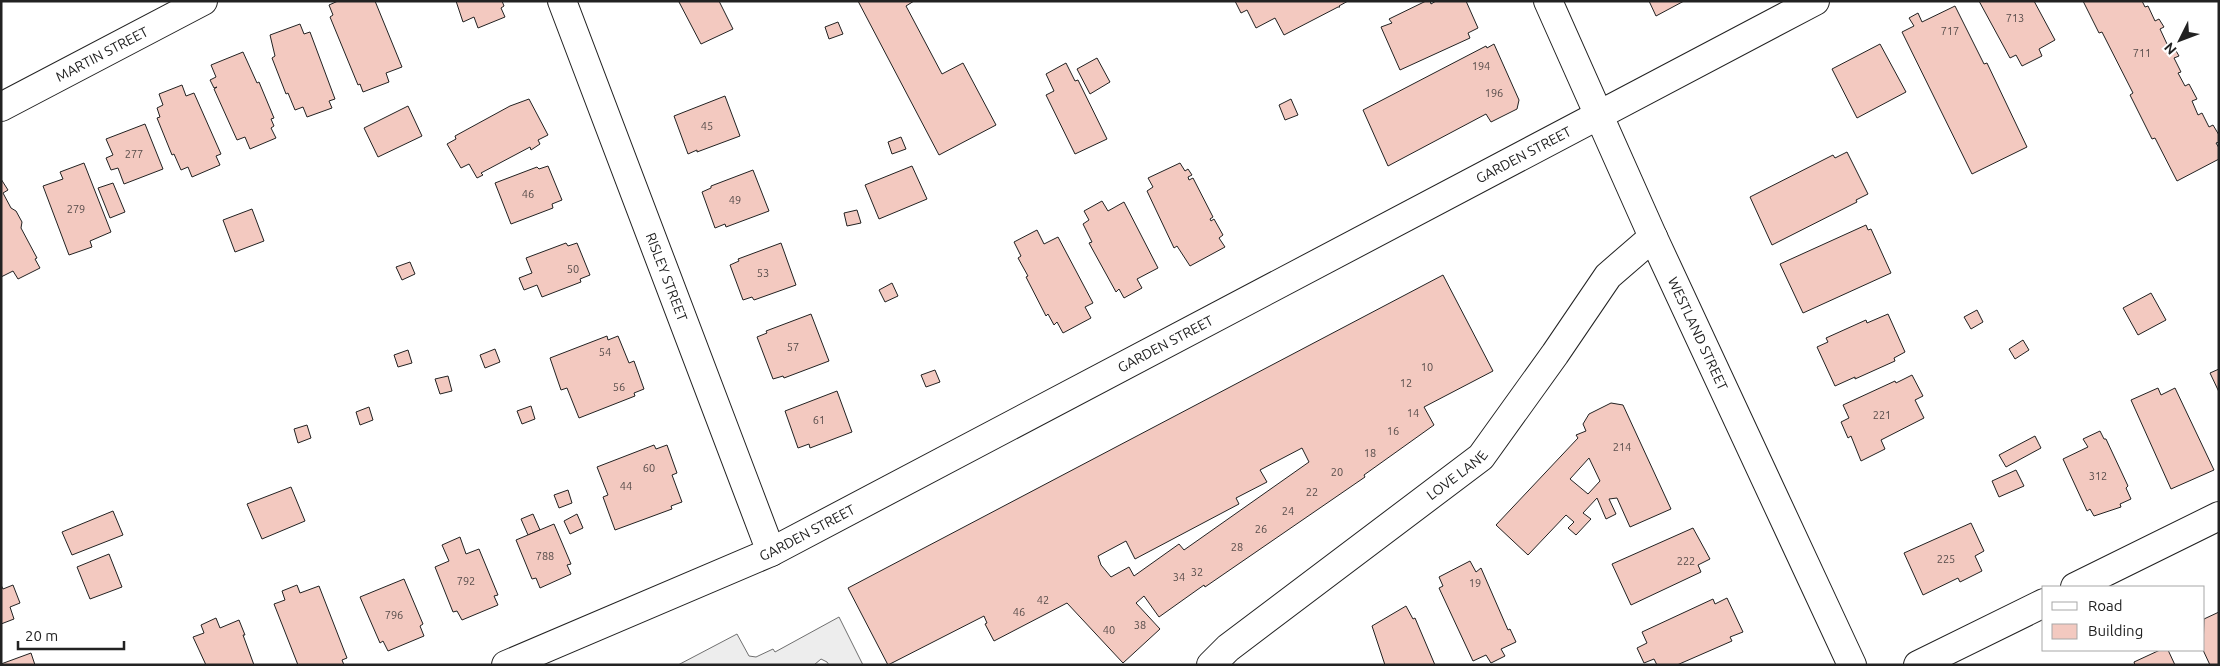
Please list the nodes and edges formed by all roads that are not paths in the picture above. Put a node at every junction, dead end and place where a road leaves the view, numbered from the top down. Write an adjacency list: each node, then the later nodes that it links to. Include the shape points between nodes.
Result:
1 (203, 1): 5 (street, MARTIN STREET)
2 (562, 1): 9 (street, RISLEY STREET)
3 (1548, 1): 6 (street, WESTLAND STREET)
4 (1814, 1): 6 (street, GARDEN STREET)
5 (1, 108)
6 (1600, 114): 7 (street, WESTLAND STREET); 9 (street, GARDEN STREET)
7 (1653, 237): 13 (street, LOVE LANE, via 1608,276 1481,458 1228,648); 14 (street, WESTLAND STREET)
8 (2219, 516): 10 (street)
9 (771, 552): 12 (street, GARDEN STREET)
10 (2077, 586)
11 (2042, 604): 15 (street)
12 (506, 665)
13 (1211, 665)
14 (1852, 665)
15 (1918, 665)

